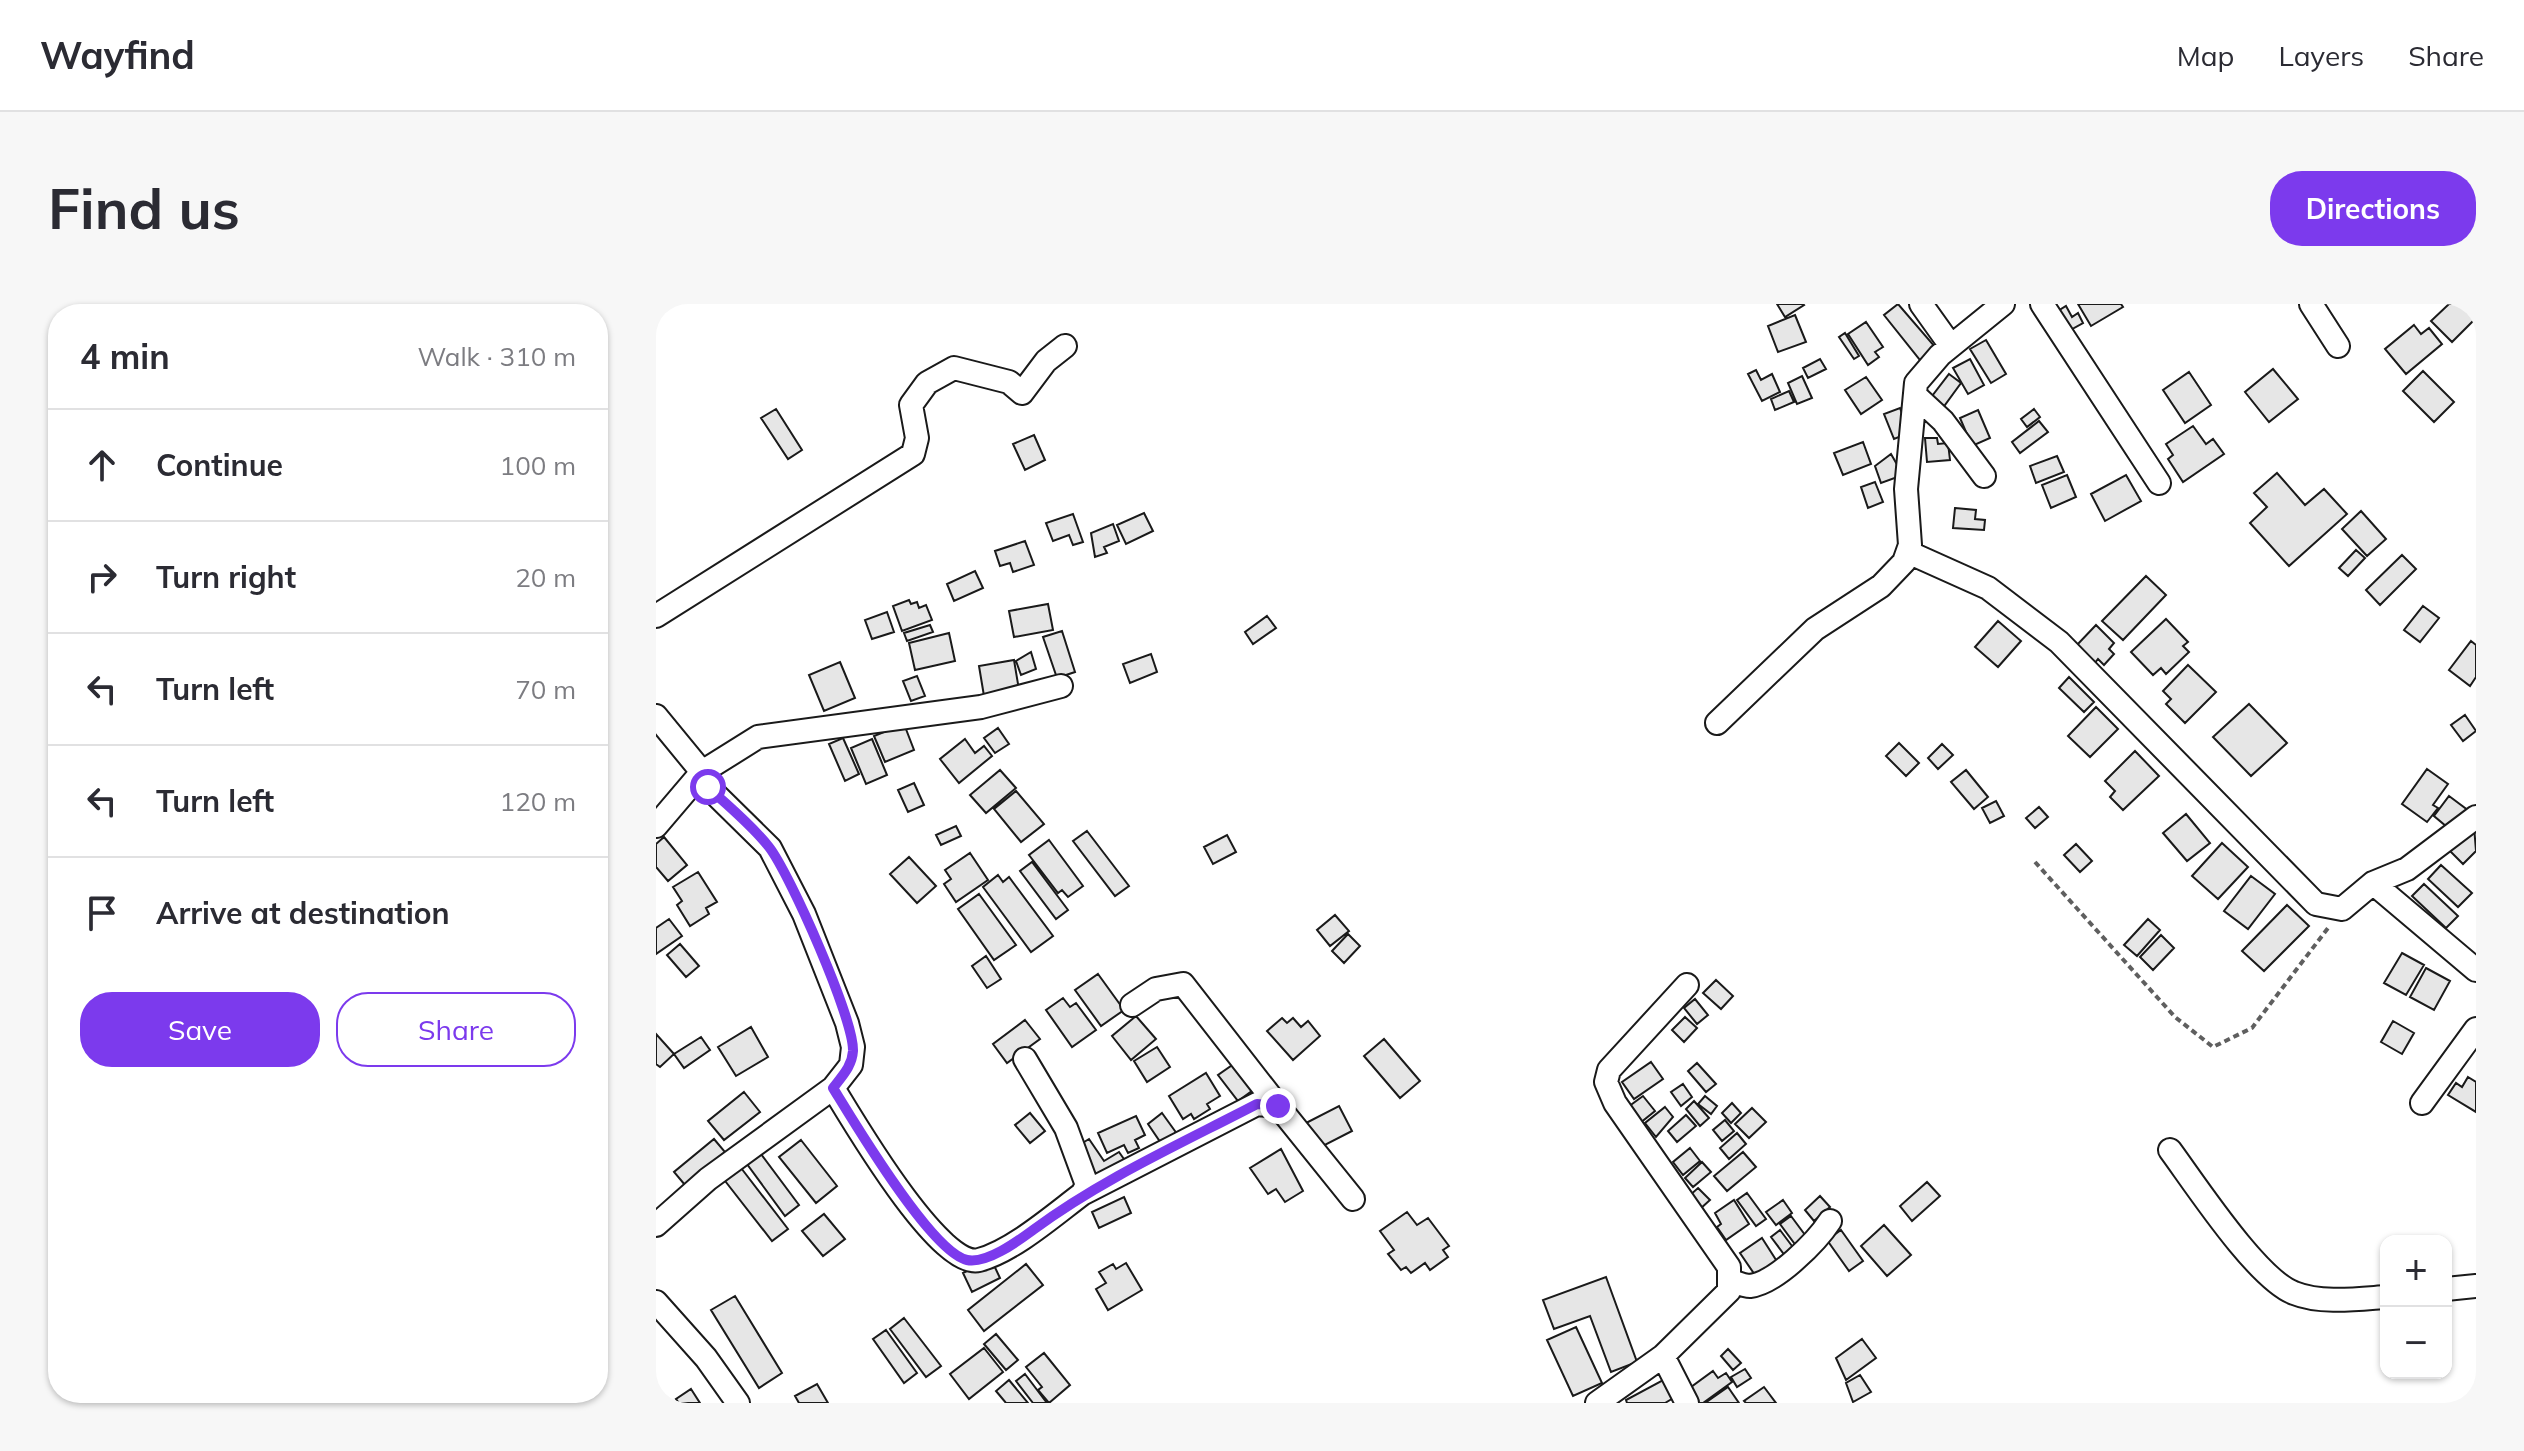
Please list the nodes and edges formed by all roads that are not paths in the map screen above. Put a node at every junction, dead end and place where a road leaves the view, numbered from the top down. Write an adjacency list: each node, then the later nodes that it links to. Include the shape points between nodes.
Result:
1 (1921, 304): 6 (street)
2 (2003, 304): 6 (street)
3 (2042, 304): 10 (street)
4 (2311, 304): 7 (street)
5 (1065, 346): 12 (street, via 1022,393 1009,382 954,368 927,383 911,405 917,438 913,454)
6 (1951, 346): 8 (street, via 1916,383)
7 (2338, 346)
8 (1916, 396): 9 (street, via 1943,421); 11 (street, via 1907,478)
9 (1984, 476)
10 (2159, 483)
11 (1910, 553): 15 (street, via 1881,586 1815,629); 19 (street, via 1988,588 2059,642 2316,904 2342,909)
12 (656, 616)
13 (1061, 686): 16 (street, via 981,707 758,737)
14 (656, 716): 16 (street)
15 (1717, 723)
16 (702, 772): 18 (street); 25 (street, via 708,787 770,848 804,914 853,1047 851,1065)
17 (2476, 817): 19 (street, via 2407,869)
18 (656, 826)
19 (2373, 883): 20 (street)
20 (2476, 970)
21 (1687, 985): 33 (street, via 1609,1070 1606,1082 1615,1103 1729,1267)
22 (1132, 1005): 27 (street, via 1156,989 1183,984)
23 (2476, 1029): 26 (street)
24 (1025, 1059): 29 (street, via 1071,1140 1086,1176)
25 (833, 1088): 29 (street, via 913,1207 947,1247 968,1260 979,1260 1022,1238); 32 (street, via 708,1179)
26 (2422, 1103)
27 (1278, 1106): 29 (street, via 1257,1104); 30 (street)
28 (2170, 1150): 36 (street, via 2276,1282 2295,1294 2337,1300)
29 (1082, 1194)
30 (1353, 1199)
31 (1830, 1221): 33 (street, via 1815,1244 1765,1281 1749,1286)
32 (656, 1225)
33 (1731, 1281): 38 (street, via 1729,1291)
34 (2476, 1286): 35 (street)
35 (2452, 1288)
36 (2380, 1297)
37 (656, 1302): 39 (street)
38 (1663, 1356): 40 (street); 41 (street)
39 (738, 1403)
40 (1597, 1403)
41 (1687, 1403)

